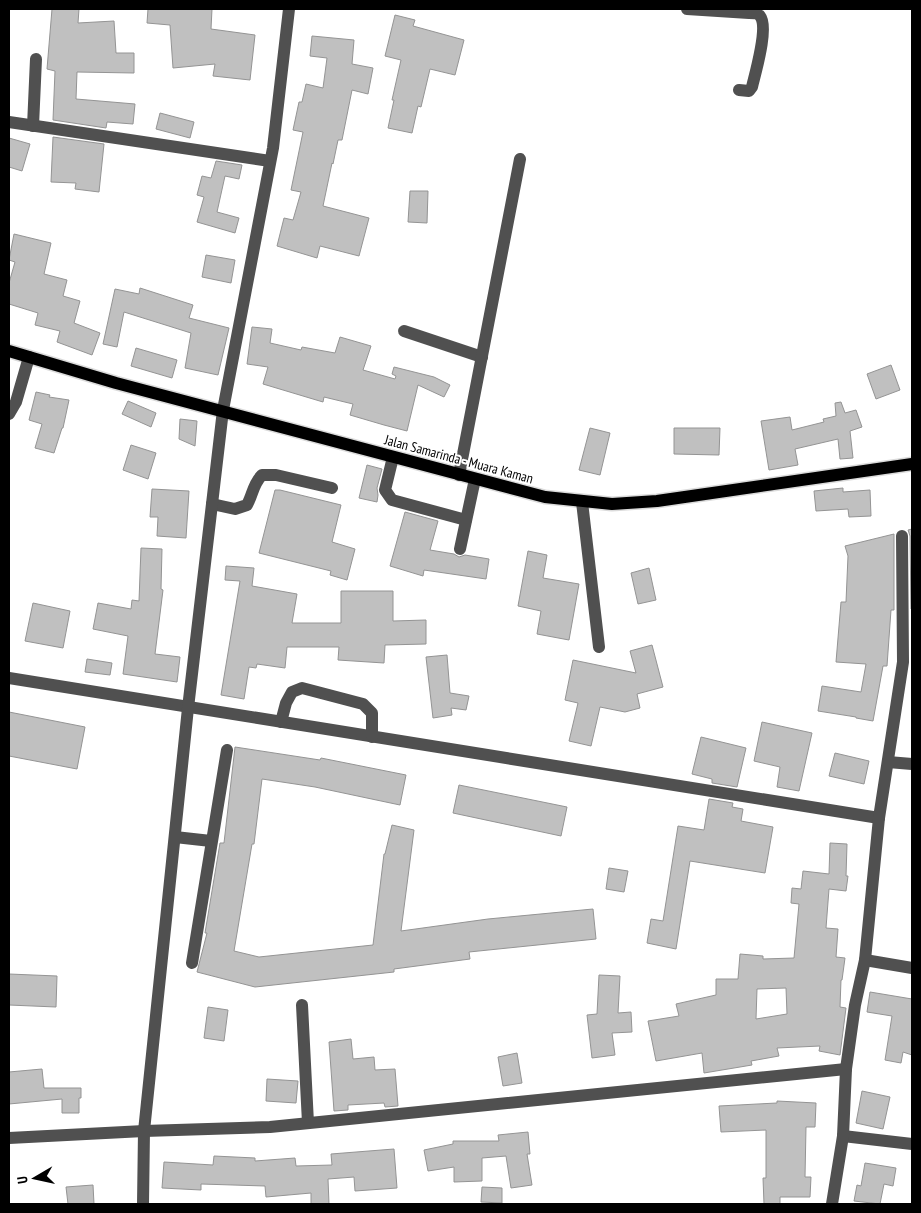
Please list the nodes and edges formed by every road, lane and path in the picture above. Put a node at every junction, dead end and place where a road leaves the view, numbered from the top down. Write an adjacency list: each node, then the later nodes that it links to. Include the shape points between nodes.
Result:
1 (288, 9): 8 (street)
2 (687, 9): 4 (street, via 758,14 762,18 762,42 752,87 749,91)
3 (36, 59): 6 (street)
4 (739, 90)
5 (9, 122): 6 (street)
6 (33, 126): 8 (street)
7 (520, 158): 12 (street)
8 (270, 161): 13 (street)
9 (404, 331): 12 (street)
10 (9, 351): 11 (main road, Jalan Samarinda - Muara Kaman)
11 (29, 357): 13 (main road, Jalan Samarinda - Muara Kaman); 14 (street, via 16,402)
12 (482, 357): 17 (street)
13 (223, 410): 15 (main road, Jalan Samarinda - Muara Kaman); 21 (street)
14 (9, 414)
15 (393, 457): 17 (main road, Jalan Samarinda - Muara Kaman); 22 (street, via 385,490 392,500)
16 (912, 464): 20 (main road, Jalan Samarinda - Muara Kaman, via 657,501)
17 (459, 475): 18 (main road, Jalan Samarinda - Muara Kaman)
18 (475, 479): 20 (main road, Jalan Samarinda - Muara Kaman, via 545,497); 22 (street)
19 (332, 488): 21 (street, via 276,475 262,475 255,482 247,505 235,508)
20 (582, 502): 25 (street)
21 (212, 504): 28 (street)
22 (466, 520): 24 (street)
23 (902, 536): 26 (street)
24 (460, 549)
25 (599, 647)
26 (908, 660): 32 (street)
27 (9, 678): 28 (street)
28 (188, 708): 29 (street); 35 (street)
29 (281, 722): 30 (street); 30 (street, via 292,692 302,688 363,704 372,713)
30 (372, 737): 34 (street)
31 (227, 750): 36 (street)
32 (888, 762): 33 (street); 34 (street)
33 (912, 764)
34 (879, 818): 37 (street)
35 (175, 837): 36 (street); 43 (street)
36 (211, 841): 38 (street)
37 (865, 960): 39 (street); 41 (street)
38 (192, 963)
39 (912, 968)
40 (302, 1005): 42 (street)
41 (846, 1069): 42 (street); 44 (street)
42 (308, 1123): 43 (street)
43 (144, 1131): 45 (street); 47 (street)
44 (843, 1136): 46 (street); 48 (street)
45 (9, 1138)
46 (912, 1144)
47 (143, 1204)
48 (832, 1204)

